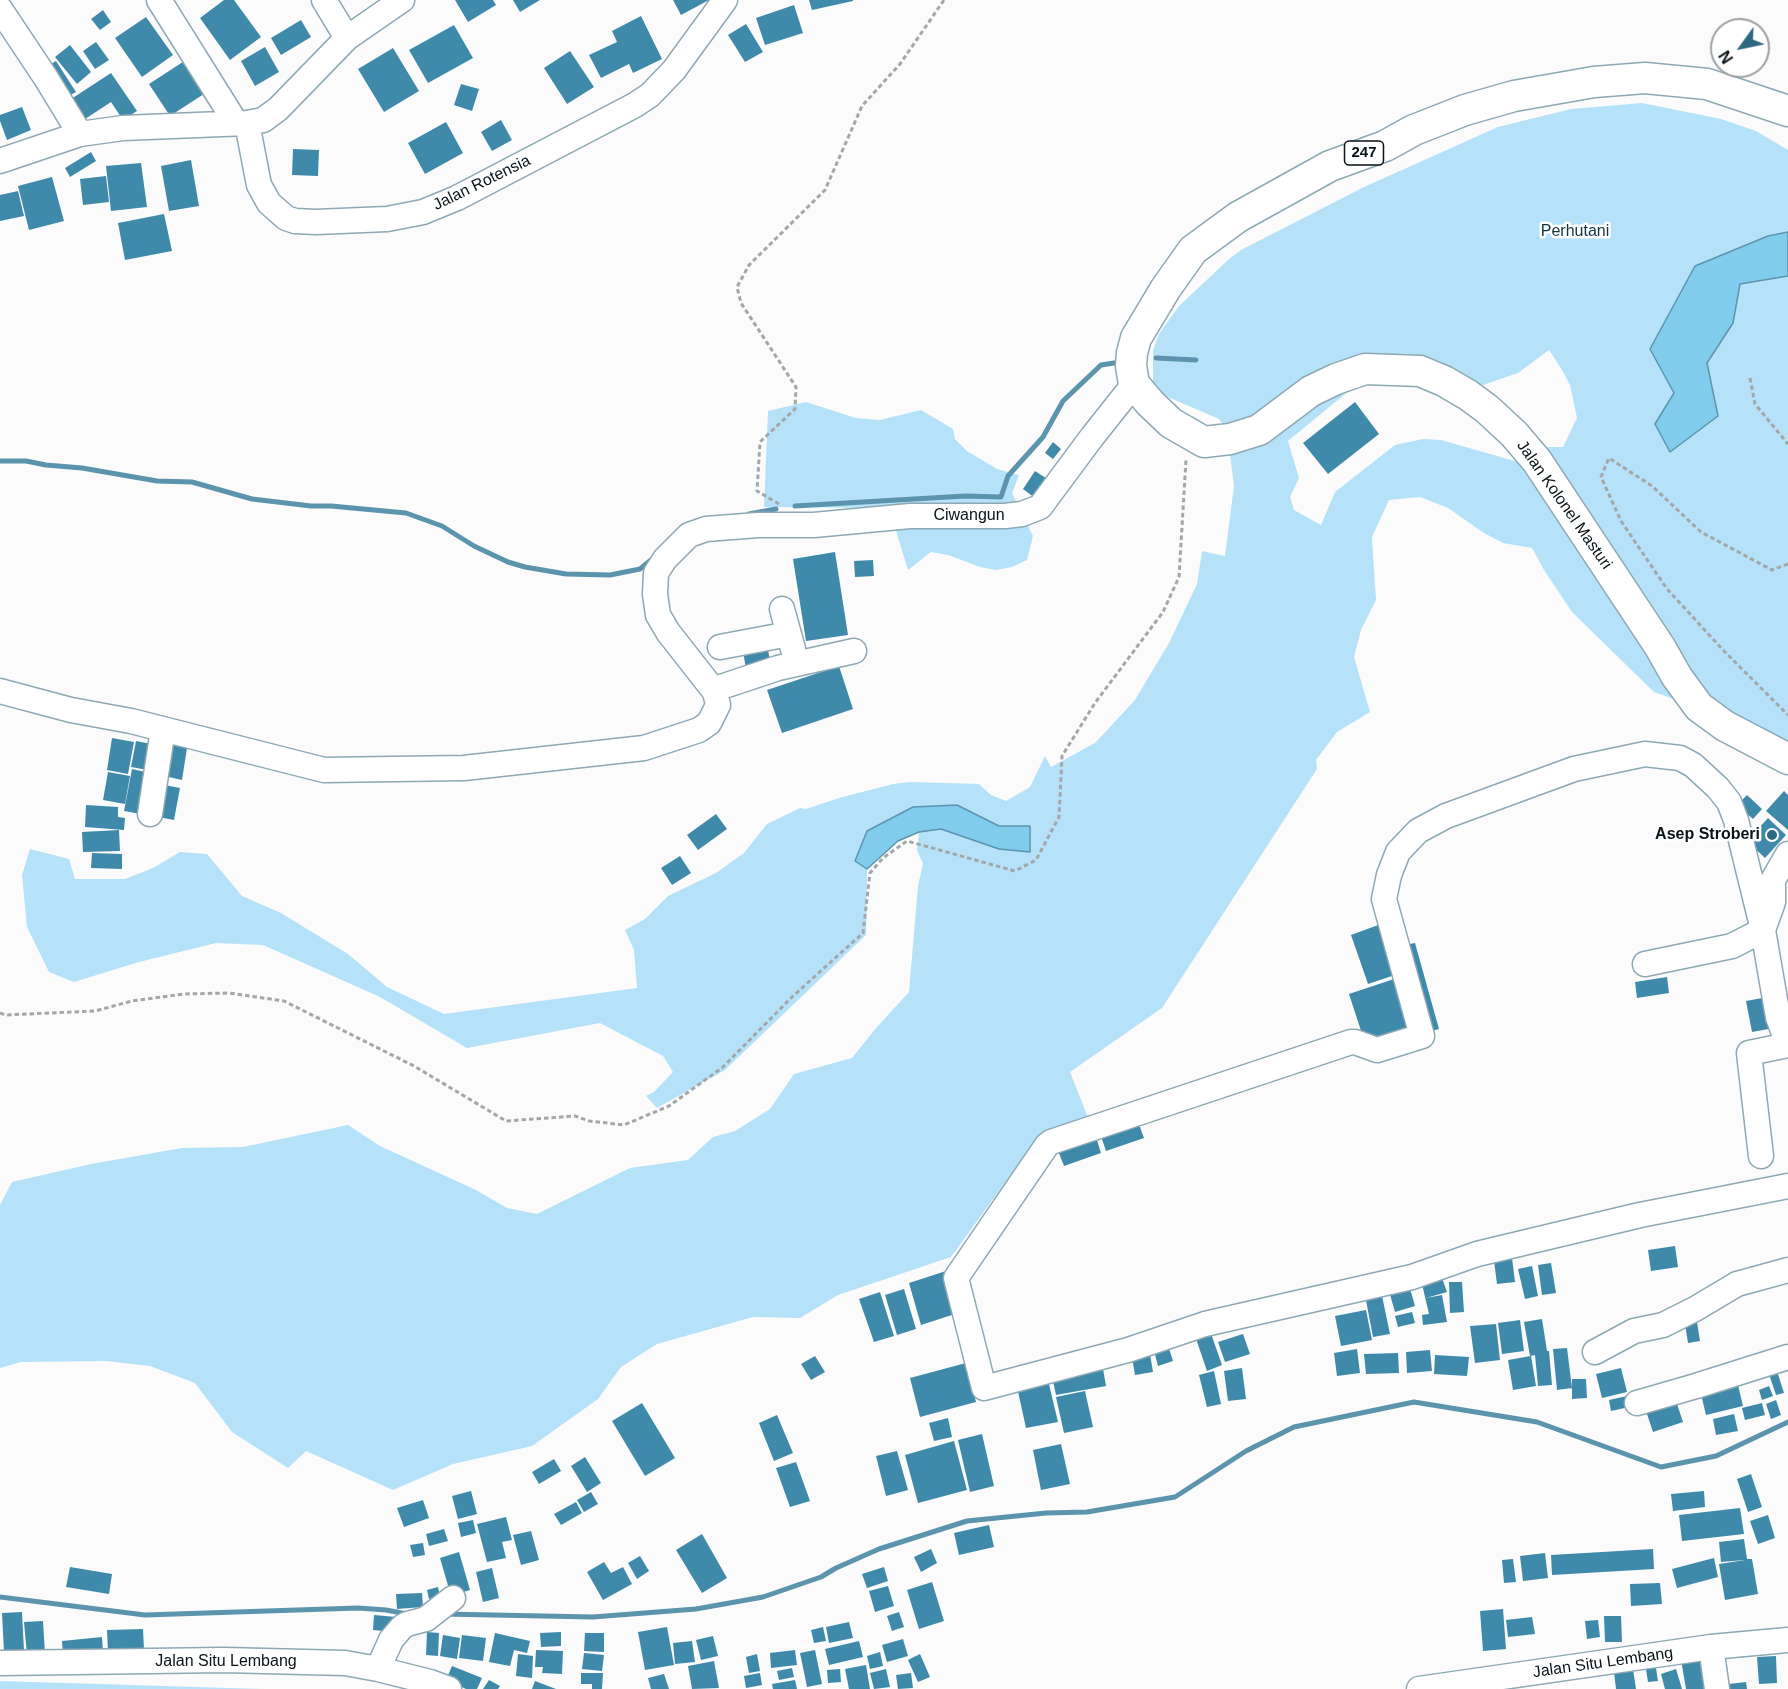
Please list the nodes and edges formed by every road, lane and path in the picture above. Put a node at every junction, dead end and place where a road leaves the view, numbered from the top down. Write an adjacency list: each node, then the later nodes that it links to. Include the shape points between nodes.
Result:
1 (159, 0): 9 (street)
2 (324, 0): 7 (street)
3 (402, 0): 7 (street)
4 (725, 0): 9 (street, Jalan Rotensia, via 674,70 650,95 457,198 423,212 387,219 316,222 286,218 269,203 259,185)
5 (944, 0): 16 (path, via 900,64 862,106 825,190 749,265 737,287 741,303 796,387 795,409 760,442 757,491)
6 (0, 9): 10 (street)
7 (348, 38): 9 (street, via 268,117)
8 (1788, 111): 13 (main road, 247, via 1707,84 1645,78 1514,96 1414,130 1385,146 1330,166 1238,217 1193,250 1136,338 1131,366)
9 (241, 123): 10 (street, via 123,128)
10 (80, 134): 11 (street)
11 (0, 161)
12 (1750, 378): 15 (path, via 1755,404)
13 (1134, 384): 14 (main road, via 1171,423); 16 (street, Ciwangun, via 1040,507 1005,516 910,516)
14 (1197, 438): 27 (main road, Jalan Kolonel Masturi, via 1230,440 1259,430 1311,391 1365,369 1420,371 1444,381 1487,409 1537,461 1699,707 1759,746); 32 (path, via 1186,456 1179,577 1163,612 1062,756 1059,817 1036,860 1014,872 907,841 870,873 863,933 723,1067 669,1106 624,1125 576,1116 506,1121 414,1066 284,1000 229,993 184,994 95,1011)
15 (1788, 444)
16 (814, 525): 24 (street, Ciwangun, via 706,529 689,535 656,573 658,615)
17 (1788, 564): 25 (path, via 1772,570 1701,532 1652,486 1609,458 1601,477 1621,521 1667,589)
18 (782, 609): 19 (street)
19 (789, 634): 20 (street); 22 (street)
20 (720, 646)
21 (854, 651): 22 (street)
22 (797, 663): 24 (street)
23 (0, 691): 26 (street)
24 (715, 692): 26 (street, via 718,705 709,723 644,748 464,768 324,770)
25 (1788, 715)
26 (164, 729): 28 (street)
27 (1788, 759)
28 (150, 813)
29 (1788, 854): 30 (street, via 1773,880 1773,902)
30 (1763, 930): 31 (street, via 1732,946); 33 (street, via 1778,1017); 35 (street, via 1729,802 1704,775 1680,758 1645,754 1574,769 1446,816 1418,831 1398,852 1384,899 1422,1036 1377,1050 1351,1042 1051,1142 956,1278 984,1388 1128,1350 1205,1324 1412,1277 1477,1254 1640,1215)
31 (1645, 964)
32 (0, 1013)
33 (1788, 1045): 34 (street, via 1749,1053)
34 (1761, 1156)
35 (1788, 1186)
36 (1788, 1270): 37 (street, via 1737,1284 1695,1310 1663,1325 1634,1331)
37 (1594, 1352)
38 (1788, 1357): 39 (street)
39 (1637, 1403)
40 (453, 1598): 44 (street, via 422,1622 402,1627 391,1640)
41 (1788, 1640): 42 (street, Jalan Situ Lembang)
42 (1711, 1647): 45 (street, Jalan Situ Lembang); 48 (street)
43 (0, 1663): 44 (street, Jalan Situ Lembang, via 224,1660 345,1663)
44 (378, 1669): 46 (street, Jalan Situ Lembang)
45 (1511, 1682): 47 (street, Jalan Situ Lembang)
46 (435, 1687)
47 (1419, 1689)
48 (1717, 1689)

